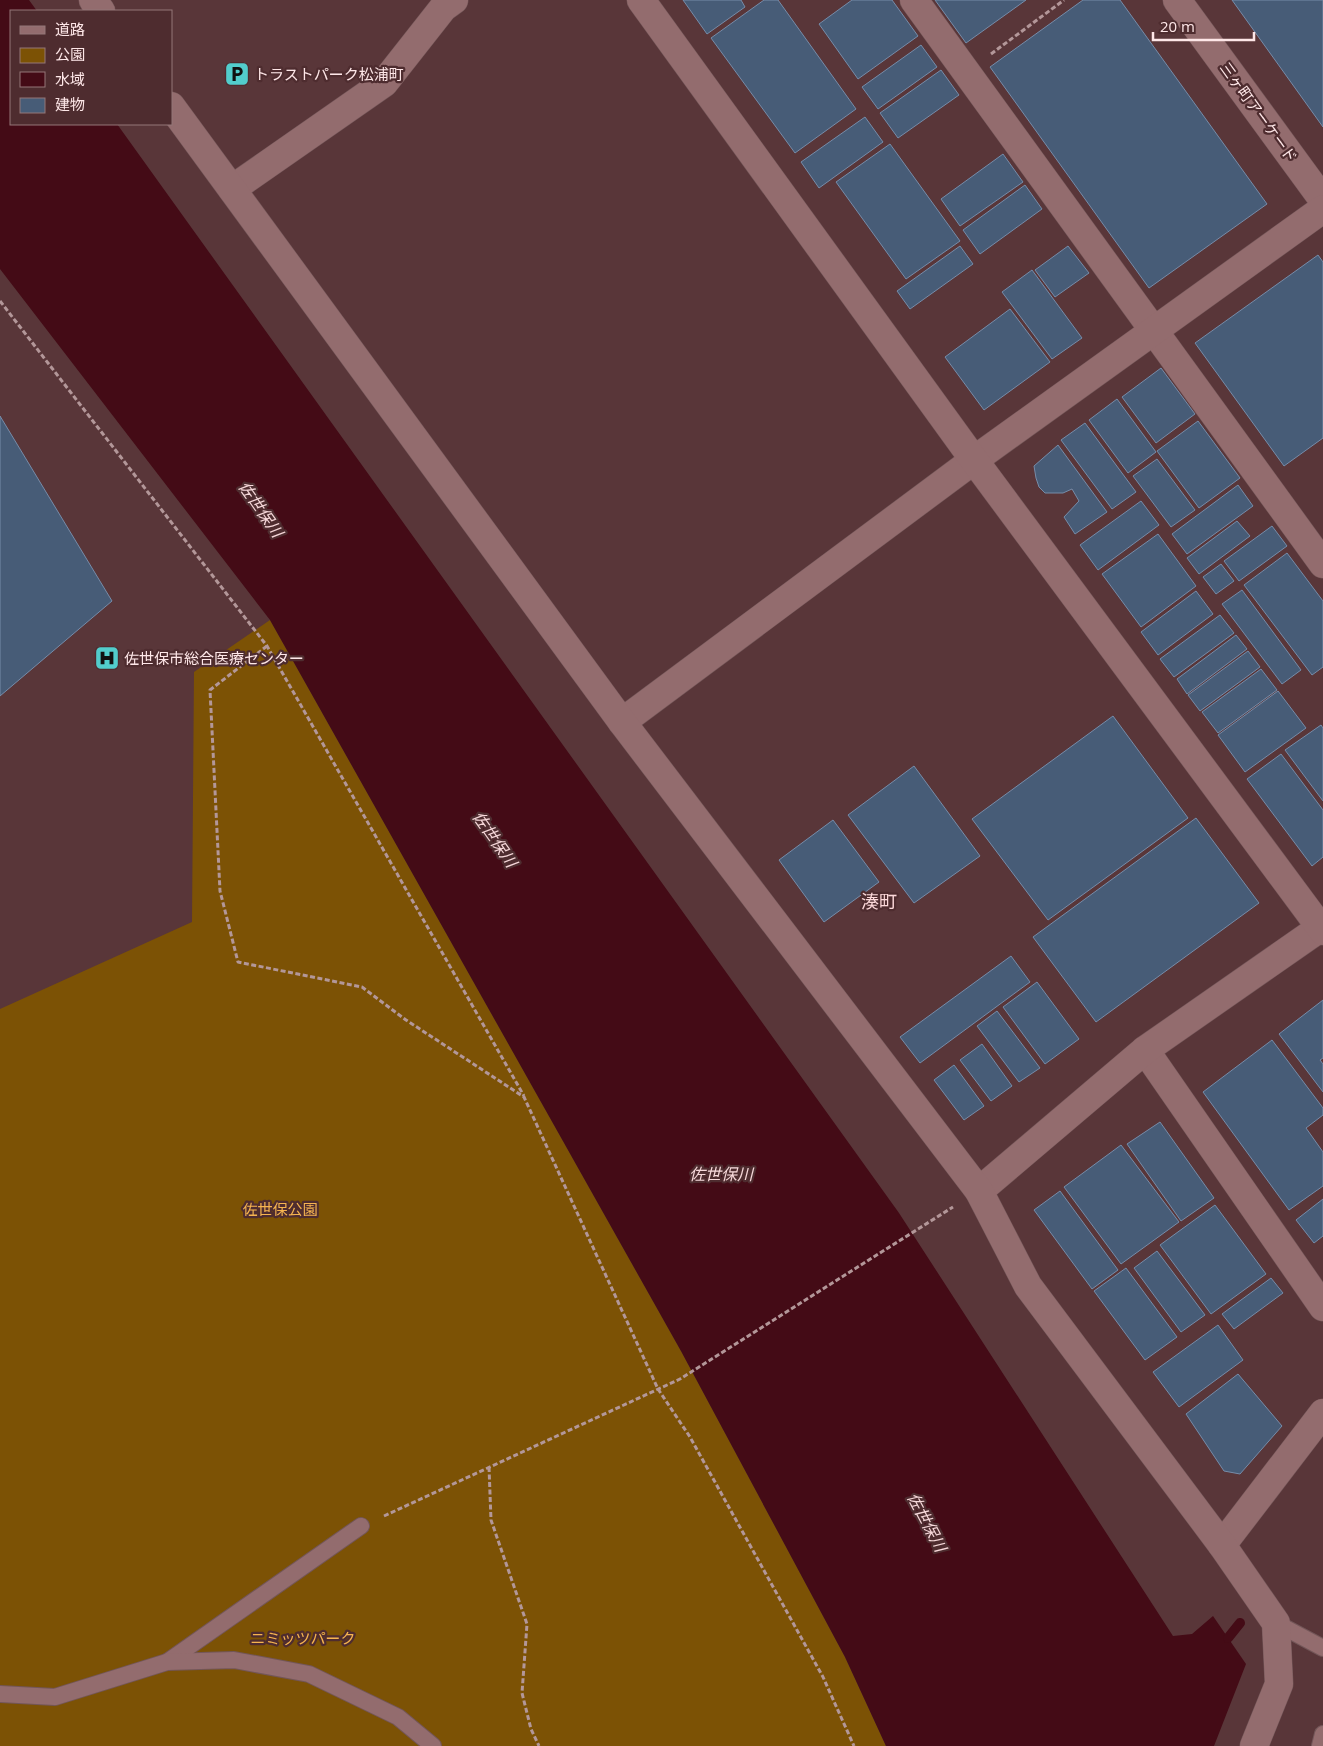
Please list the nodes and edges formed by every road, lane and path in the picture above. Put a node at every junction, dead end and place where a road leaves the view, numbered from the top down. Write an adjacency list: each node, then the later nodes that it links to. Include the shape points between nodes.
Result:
1 (454, 0): 8 (street, via 384,83)
2 (641, 0): 13 (street)
3 (914, 0): 6 (street)
4 (1064, 0): 6 (path)
5 (1176, 0): 9 (street, 三ヶ町アーケード)
6 (966, 72): 12 (street)
7 (172, 107): 8 (street)
8 (232, 189): 16 (street)
9 (1323, 200)
10 (1323, 209): 12 (street)
11 (0, 301): 15 (path)
12 (1154, 331): 13 (street); 14 (street)
13 (974, 460): 16 (street); 17 (street)
14 (1323, 564)
15 (267, 646): 19 (path); 19 (path, via 210,690 220,891 238,962 362,987 406,1020)
16 (622, 722): 20 (street)
17 (1322, 928): 18 (street)
18 (1145, 1050): 20 (street); 21 (street)
19 (524, 1097): 22 (path)
20 (979, 1191): 22 (path, via 680,1379); 26 (street, via 1028,1286)
21 (1323, 1307)
22 (658, 1389): 24 (path); 34 (path, via 690,1437 824,1677)
23 (1323, 1412): 26 (street)
24 (489, 1467): 25 (path); 33 (path, via 490,1520 527,1624 522,1693 530,1729)
25 (361, 1526): 29 (lane)
26 (1222, 1545): 27 (street)
27 (1276, 1623): 28 (lane); 35 (street, via 1279,1684)
28 (1323, 1648)
29 (167, 1662): 30 (lane, via 55,1697); 32 (lane, via 234,1660 309,1674 398,1717)
30 (0, 1694)
31 (1323, 1734): 36 (lane)
32 (433, 1746)
33 (539, 1746)
34 (854, 1746)
35 (1254, 1746)
36 (1320, 1746)

